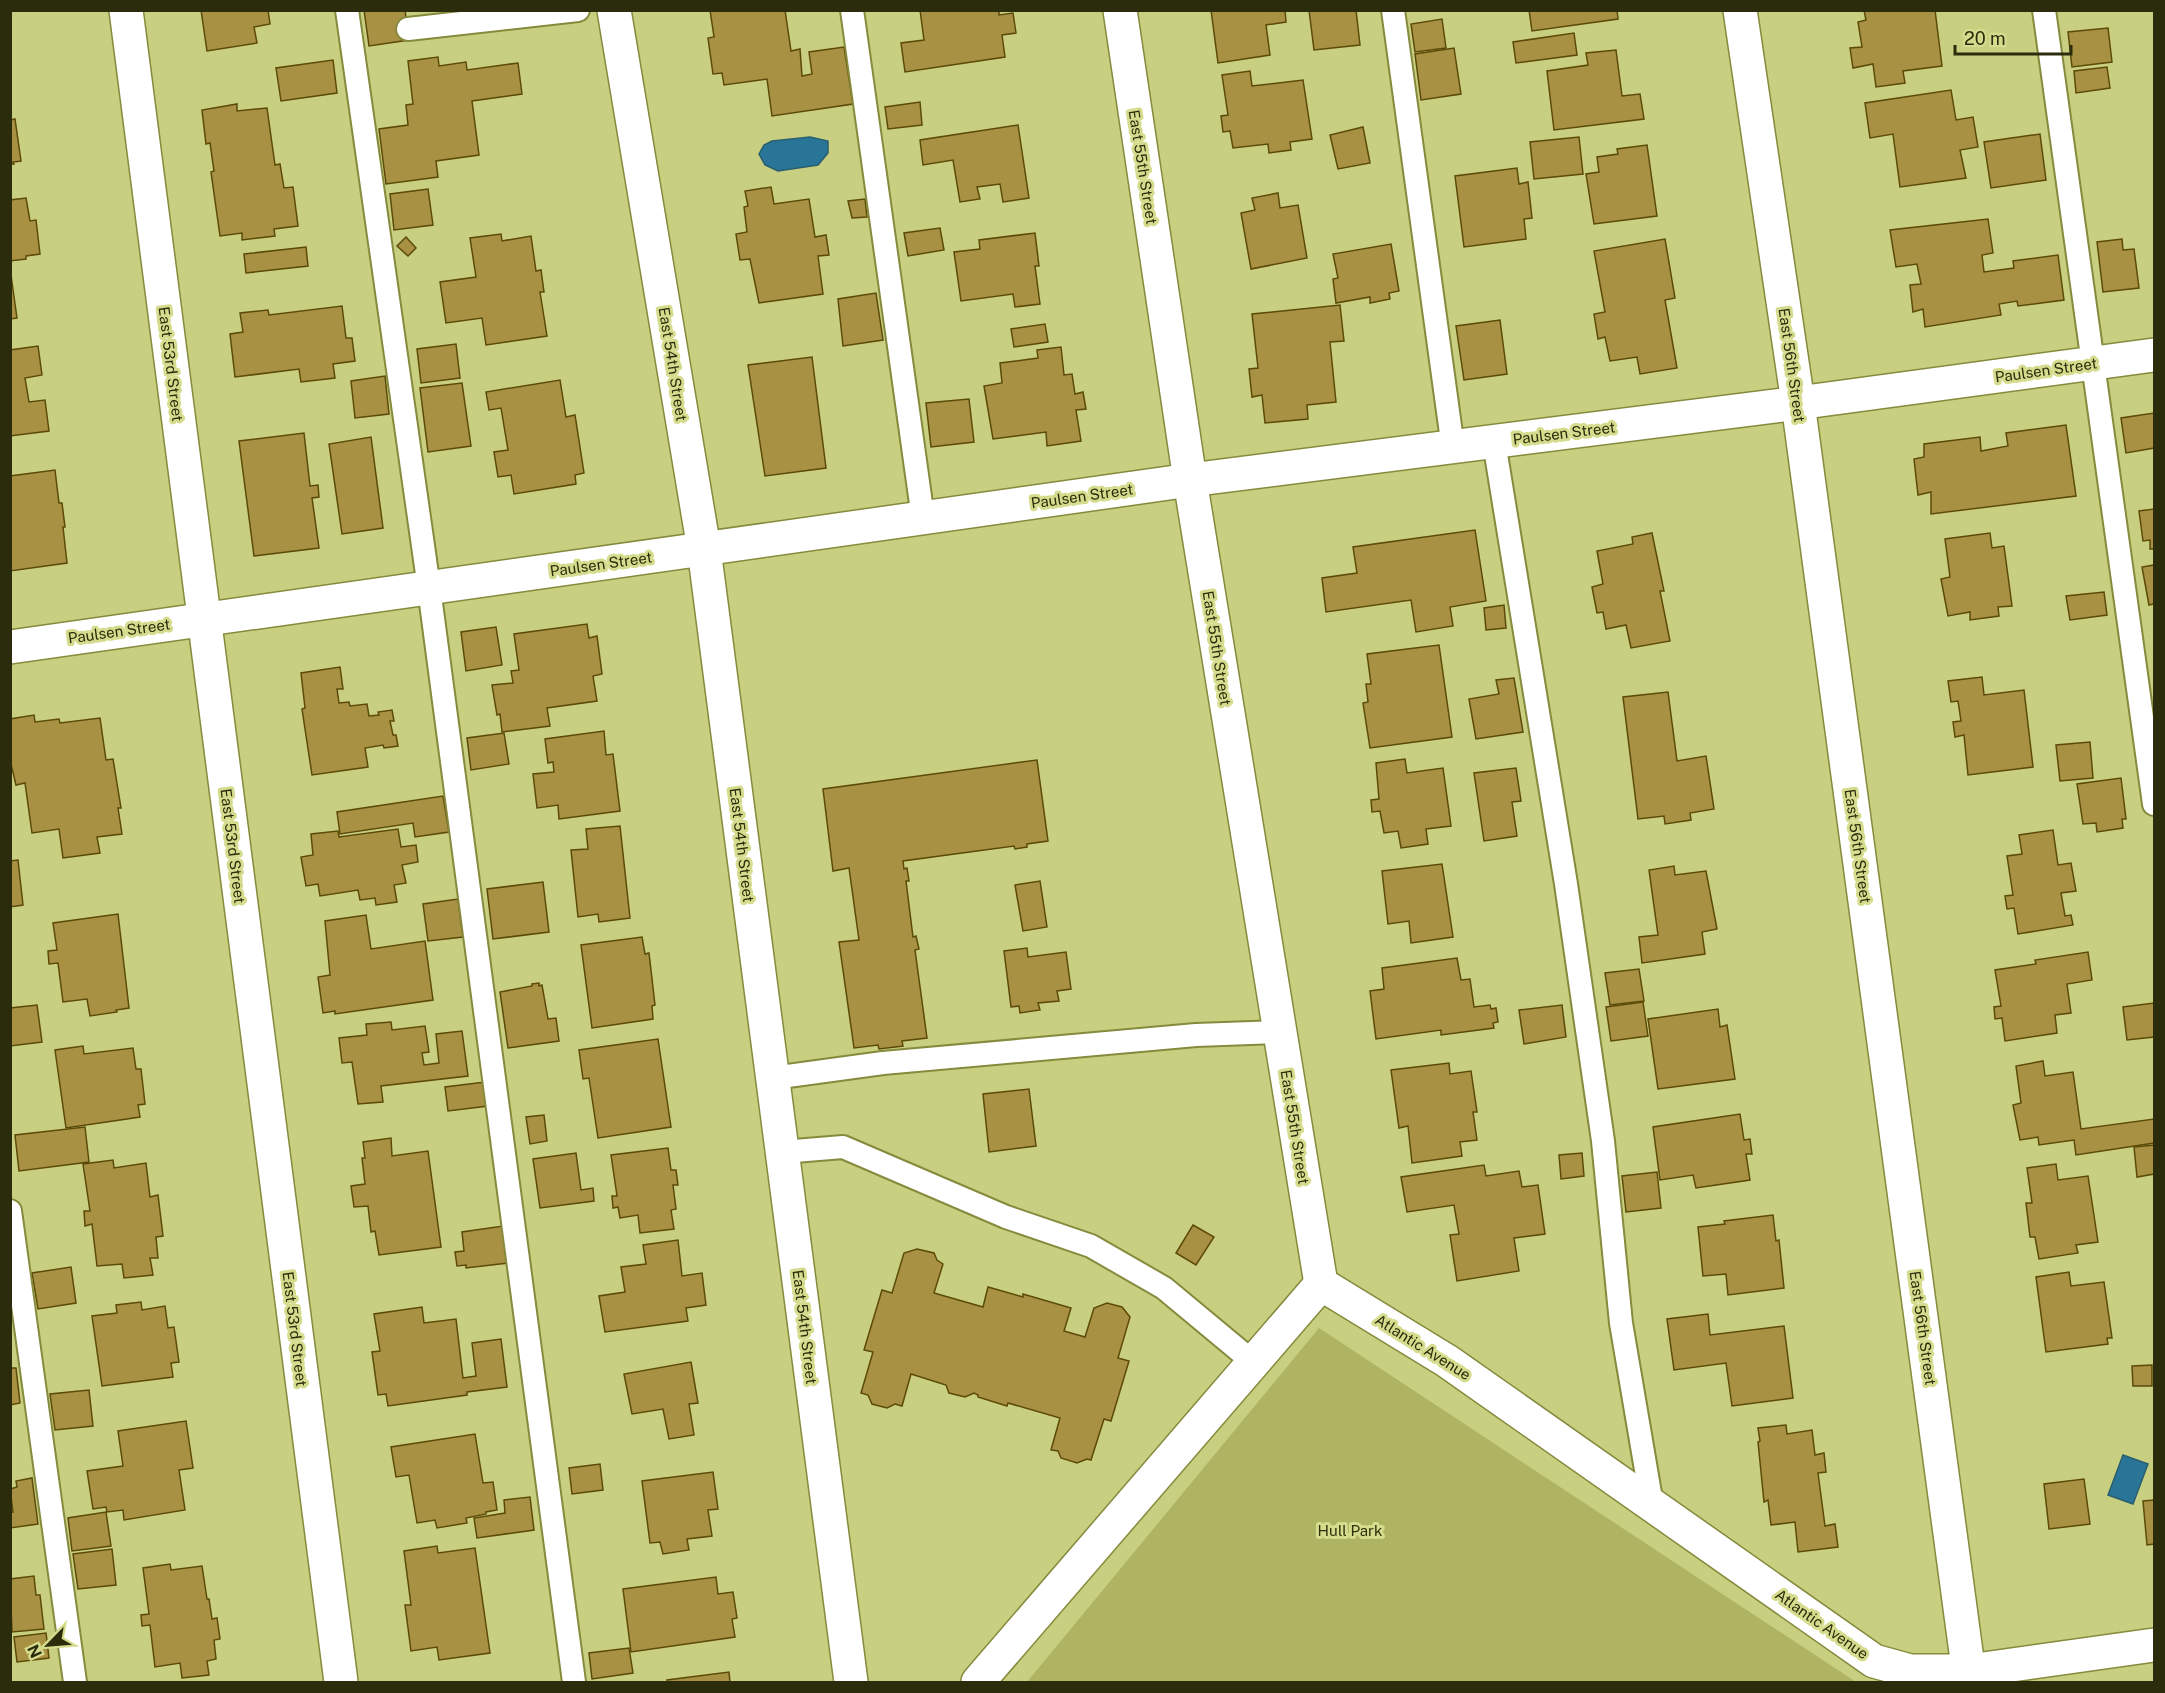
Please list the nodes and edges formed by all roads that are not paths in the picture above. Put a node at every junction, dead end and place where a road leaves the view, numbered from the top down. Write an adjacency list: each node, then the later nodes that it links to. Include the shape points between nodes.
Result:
1 (126, 10): 20 (street, East 53rd Street)
2 (347, 10): 19 (lane)
3 (578, 10): 10 (lane)
4 (614, 10): 18 (street, East 54th Street)
5 (852, 10): 17 (lane)
6 (1120, 10): 16 (street, East 55th Street)
7 (1393, 10): 15 (lane)
8 (1740, 10): 13 (street, East 56th Street)
9 (2044, 10): 12 (lane)
10 (408, 29)
11 (2154, 356): 12 (street, Paulsen Street)
12 (2095, 364): 13 (street, Paulsen Street); 22 (lane)
13 (1798, 403): 14 (street, Paulsen Street); 31 (street, East 56th Street)
14 (1494, 442): 15 (street, Paulsen Street); 29 (lane, via 1568,896 1603,1141 1621,1323)
15 (1453, 448): 16 (street, Paulsen Street)
16 (1190, 480): 17 (street, Paulsen Street); 23 (street, East 55th Street)
17 (923, 518): 18 (street, Paulsen Street)
18 (704, 549): 19 (street, Paulsen Street); 24 (street, East 54th Street)
19 (429, 588): 20 (street, Paulsen Street); 34 (lane)
20 (204, 619): 21 (street, Paulsen Street); 33 (street, East 53rd Street)
21 (10, 647)
22 (2154, 804)
23 (1280, 1032): 24 (lane, via 1196,1035 883,1062); 27 (street, East 55th Street)
24 (772, 1078): 25 (street, East 54th Street)
25 (782, 1152): 28 (lane, via 843,1147 1006,1217 1091,1246 1164,1288); 35 (street, East 54th Street)
26 (10, 1211): 32 (lane)
27 (1321, 1284): 28 (street); 29 (street, Atlantic Avenue, via 1447,1361)
28 (1253, 1362): 36 (street)
29 (1652, 1505): 31 (street, Atlantic Avenue, via 1874,1661)
30 (2154, 1645): 31 (street, Atlantic Avenue)
31 (1960, 1679)
32 (75, 1683)
33 (341, 1683)
34 (574, 1683)
35 (851, 1683)
36 (978, 1683)

